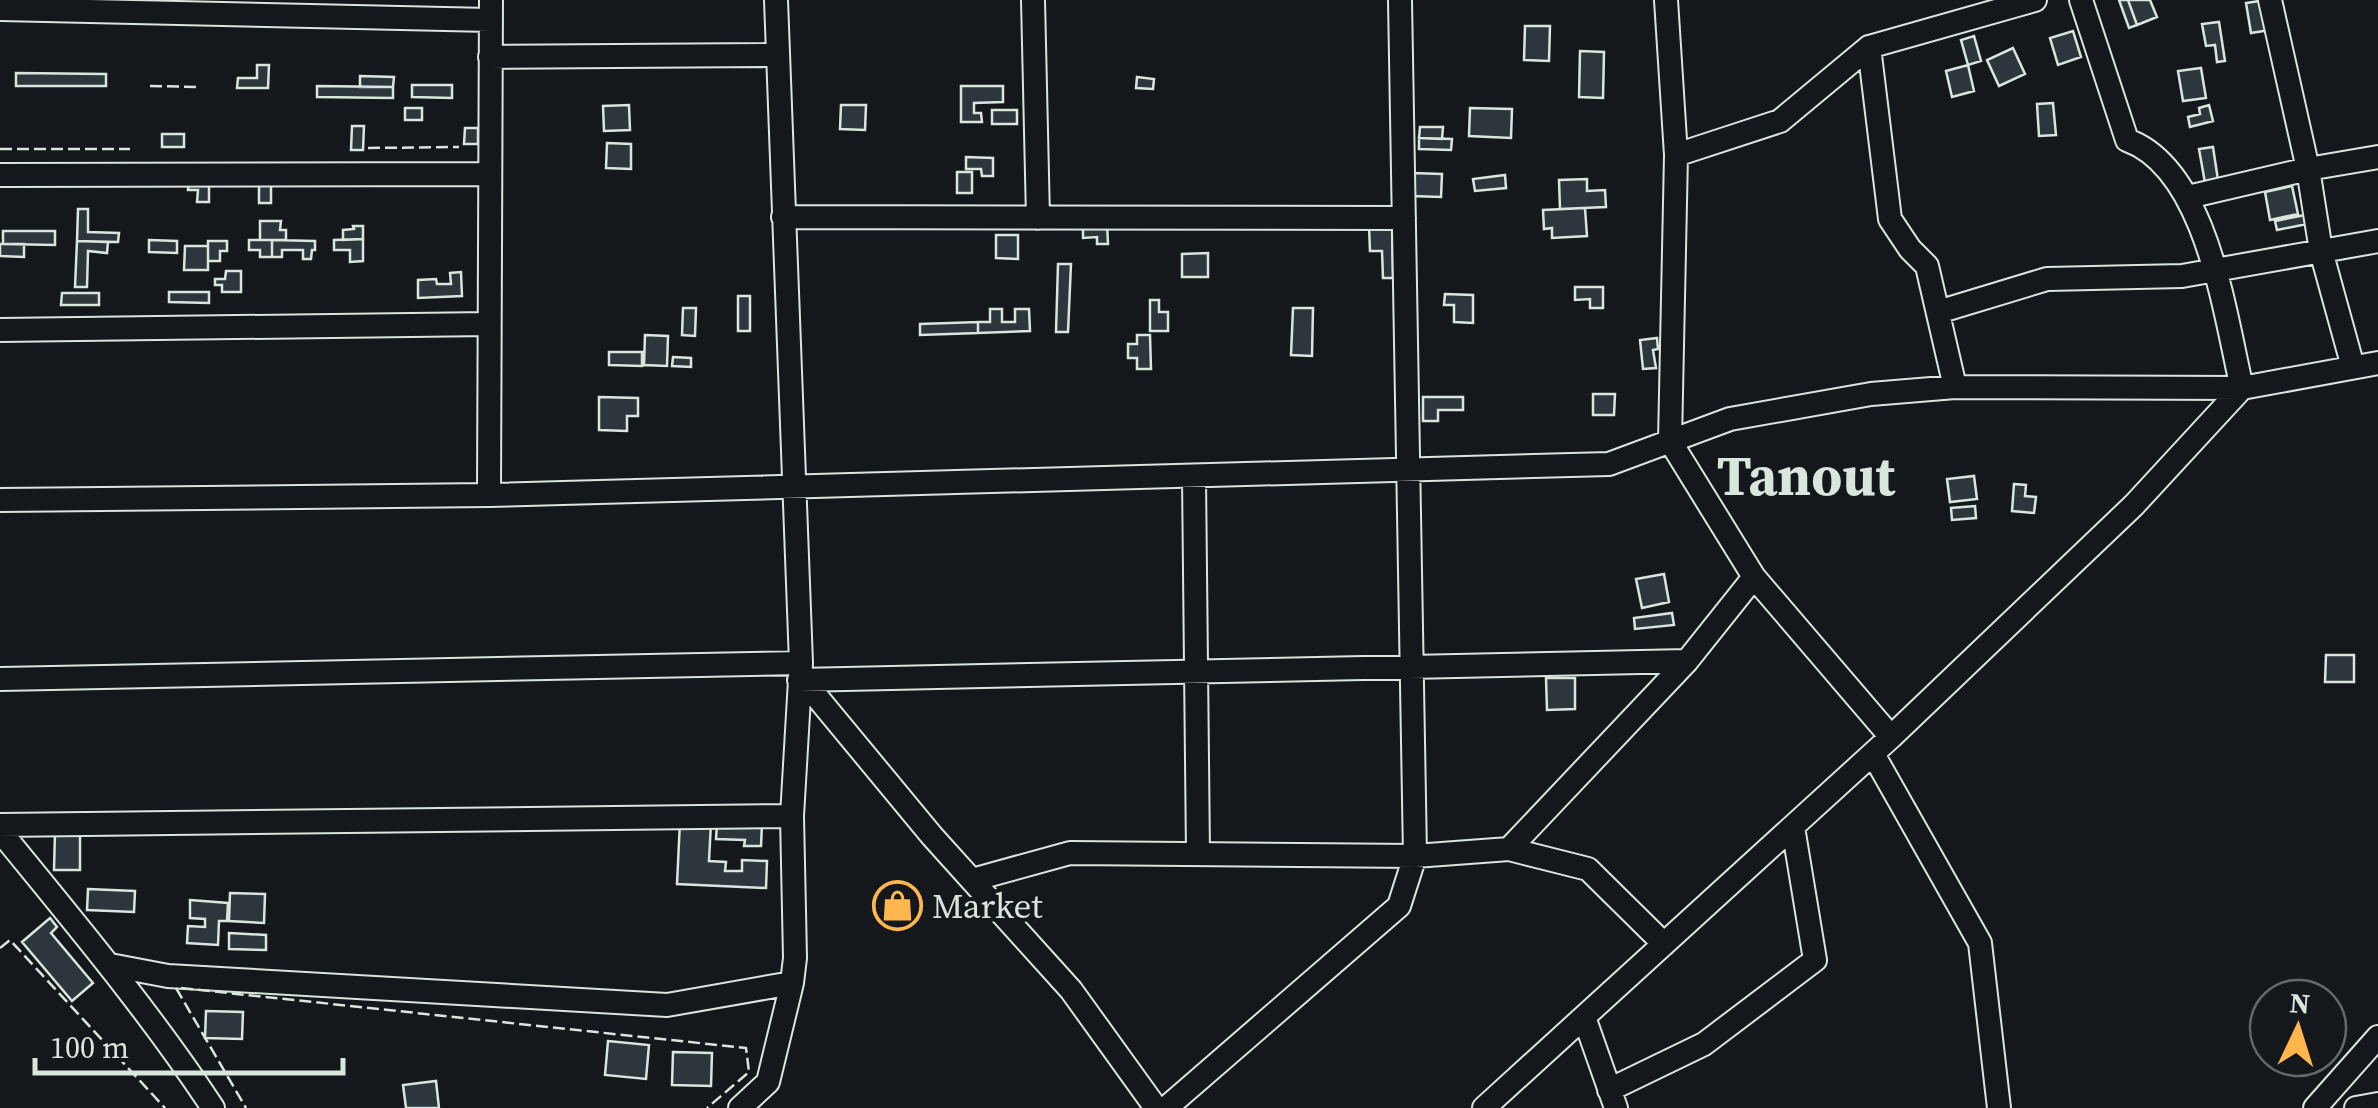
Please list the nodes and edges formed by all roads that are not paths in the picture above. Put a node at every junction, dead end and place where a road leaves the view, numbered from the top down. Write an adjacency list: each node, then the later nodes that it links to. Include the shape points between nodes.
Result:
1 (776, 0): 11 (street)
2 (1033, 0): 20 (street)
3 (1400, 0): 21 (street)
4 (1666, 0): 13 (street)
5 (2035, 0): 10 (street)
6 (2081, 0): 18 (street, via 2127,140 2146,147)
7 (2270, 0): 15 (street)
8 (0, 9): 9 (street)
9 (490, 10): 12 (street)
10 (1869, 47): 13 (street, via 1780,121); 25 (street, via 1890,219 1927,266)
11 (776, 55): 12 (street); 19 (street)
12 (490, 58): 16 (street)
13 (1676, 156): 32 (street)
14 (2378, 158): 15 (street)
15 (2308, 169): 18 (street); 23 (street)
16 (490, 174): 17 (street); 26 (street)
17 (0, 175)
18 (2188, 197): 24 (street)
19 (784, 217): 20 (street); 35 (street)
20 (1038, 218): 21 (street)
21 (1404, 218): 33 (street)
22 (2378, 241): 23 (street)
23 (2321, 250): 24 (street); 29 (street)
24 (2217, 272): 25 (street, via 2047,278); 31 (street)
25 (1938, 312): 30 (street)
26 (490, 324): 27 (street); 36 (street)
27 (0, 330)
28 (2378, 363): 29 (street)
29 (2353, 367): 31 (street)
30 (1955, 387): 31 (street); 32 (street, via 1730,419)
31 (2242, 388): 44 (street, via 2134,505)
32 (1670, 441): 33 (street, via 1609,464); 38 (street)
33 (1409, 472): 34 (street); 40 (street)
34 (1194, 477): 35 (street); 41 (street)
35 (796, 487): 36 (street); 42 (street)
36 (489, 495): 37 (street)
37 (0, 500)
38 (1754, 576): 39 (street); 44 (street)
39 (1686, 661): 40 (street); 49 (street)
40 (1412, 668): 41 (street); 51 (street)
41 (1196, 670): 42 (street); 50 (street)
42 (800, 672): 43 (street); 46 (street); 52 (street)
43 (0, 679)
44 (1891, 738): 45 (street)
45 (1873, 754): 47 (street); 65 (street, via 1980,942)
46 (792, 816): 48 (street); 55 (street)
47 (1793, 827): 53 (street); 58 (street, via 1815,960 1704,1044)
48 (0, 828): 54 (street)
49 (1509, 849): 51 (street); 53 (street, via 1588,869)
50 (1198, 854): 51 (street); 52 (street, via 1070,852)
51 (1415, 856): 63 (street, via 1399,906)
52 (972, 880): 62 (street, via 1071,990)
53 (1664, 944): 56 (street)
54 (110, 965): 55 (street, via 168,976 667,1006); 60 (street)
55 (792, 983): 61 (street, via 768,1082)
56 (1584, 1017): 58 (street); 64 (street)
57 (2378, 1037): 66 (street)
58 (1613, 1099)
59 (2378, 1104): 67 (street)
60 (213, 1108)
61 (740, 1108)
62 (1156, 1108)
63 (1166, 1108)
64 (1484, 1108)
65 (1999, 1108)
66 (2315, 1108)
67 (2356, 1108)

